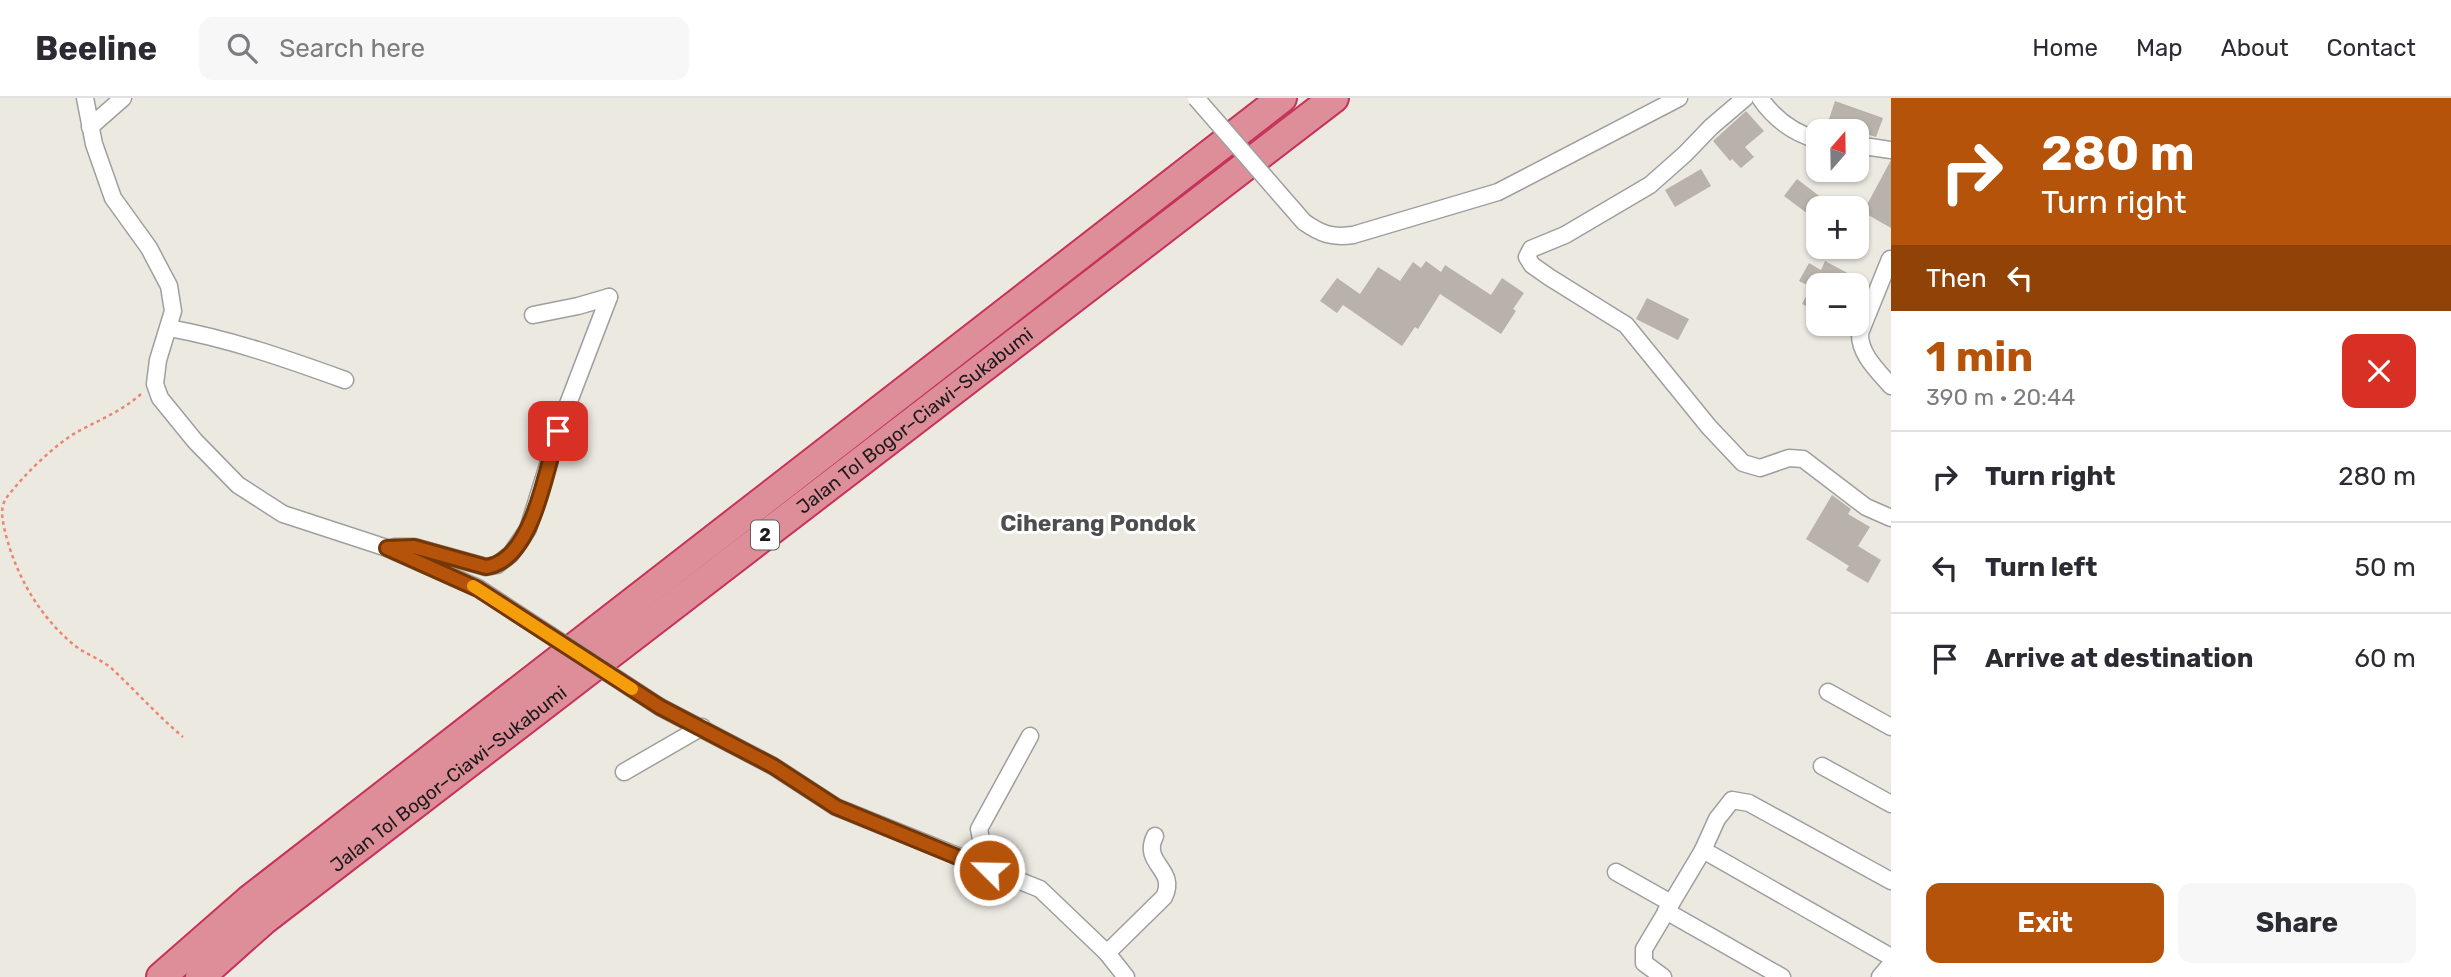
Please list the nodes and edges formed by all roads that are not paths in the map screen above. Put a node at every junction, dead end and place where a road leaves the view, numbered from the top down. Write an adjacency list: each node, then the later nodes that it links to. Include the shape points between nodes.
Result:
1 (85, 98): 9 (street)
2 (123, 98): 9 (street)
3 (1196, 98): 6 (street, bridge, via 1304,222 1320,234 1336,237 1498,192)
4 (1282, 98): 36 (highway, Jalan Tol Bogor–Ciawi–Sukabumi / 2, via 249,900)
5 (1335, 98): 37 (highway, Jalan Tol Bogor–Ciawi–Sukabumi / 2, via 264,920)
6 (1679, 98)
7 (1745, 98): 18 (street, via 1650,185 1531,249 1527,257 1532,265 1636,335 1743,463 1760,468 1789,458 1803,459 1866,507)
8 (1760, 98): 10 (street, via 1788,128)
9 (90, 127): 15 (street, via 113,198 149,248 169,286 173,303)
10 (1806, 135)
11 (1869, 147): 12 (street)
12 (1891, 150)
13 (1890, 259): 17 (street, via 1859,343)
14 (533, 315): 19 (street, via 609,297 521,541 497,565 486,567 414,547)
15 (169, 328): 16 (street, via 258,348); 19 (street, via 155,384 160,398 195,441 247,491 283,514)
16 (345, 380)
17 (1891, 386)
18 (1891, 518)
19 (387, 548): 21 (street, bridge, via 478,589 660,707)
20 (1828, 692): 22 (street)
21 (702, 727): 25 (street); 29 (street, via 836,807)
22 (1891, 727)
23 (1030, 736): 29 (street, via 979,830 979,837 993,850)
24 (1822, 766): 26 (street)
25 (624, 772)
26 (1891, 804)
27 (1155, 836): 33 (street, via 1152,856 1168,878 1169,888)
28 (1703, 850): 31 (street, via 1728,803 1743,800); 32 (street); 34 (street)
29 (989, 870): 33 (street, via 1040,889)
30 (1616, 872): 32 (street)
31 (1891, 881)
32 (1668, 907): 39 (street, via 1643,956 1648,968); 40 (street)
33 (1107, 953): 38 (street)
34 (1891, 957)
35 (1891, 964): 41 (street)
36 (162, 977)
37 (200, 977)
38 (1126, 977)
39 (1663, 977)
40 (1782, 977)
41 (1880, 977)

